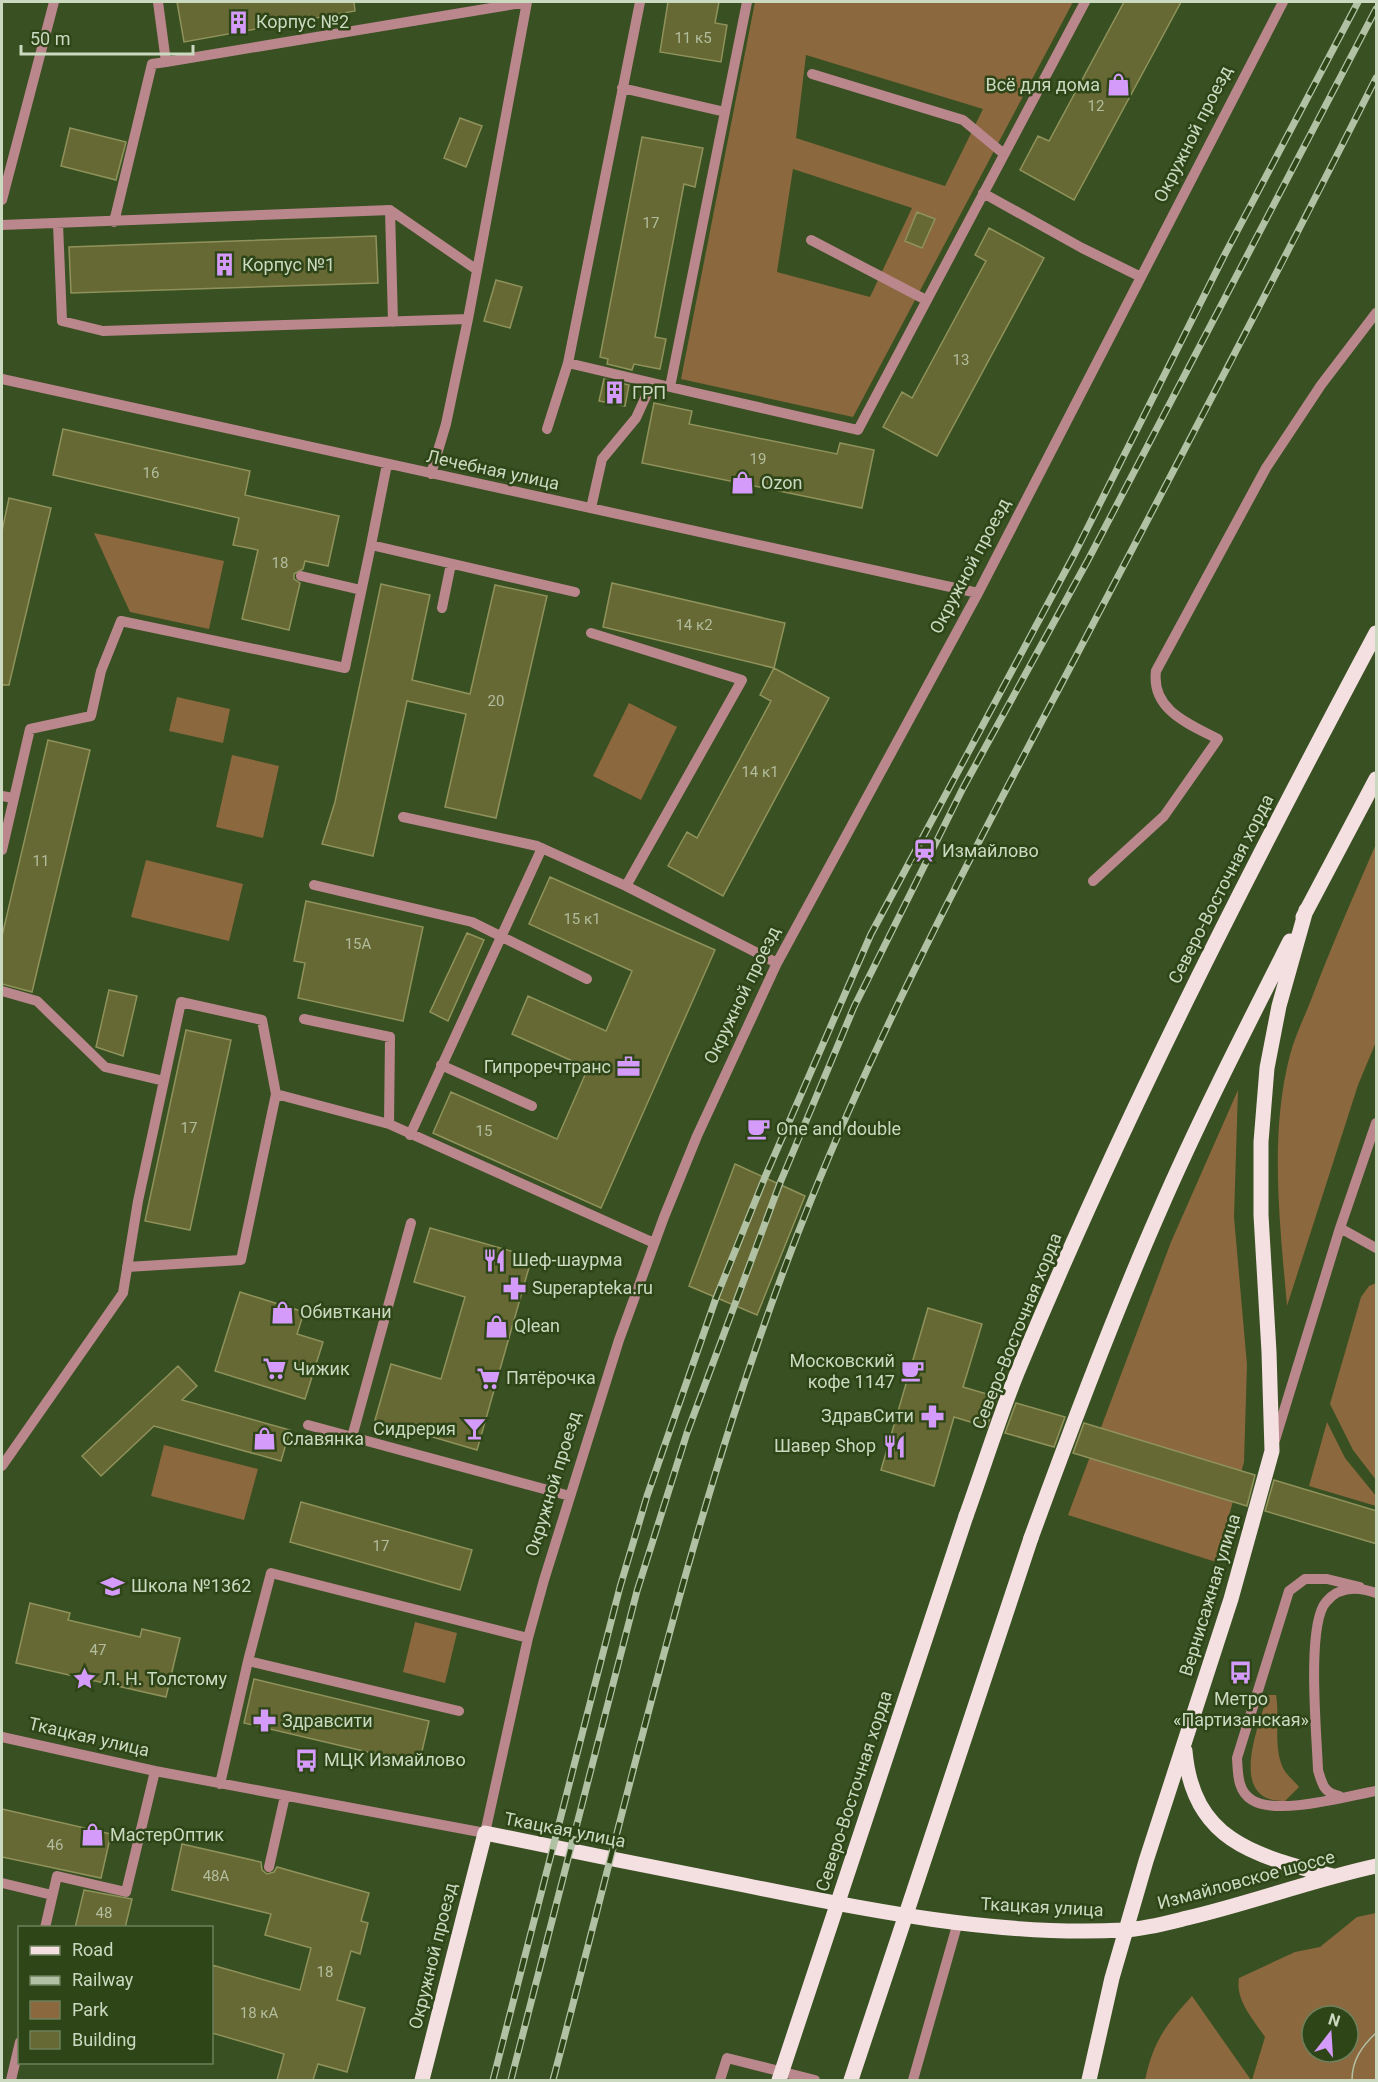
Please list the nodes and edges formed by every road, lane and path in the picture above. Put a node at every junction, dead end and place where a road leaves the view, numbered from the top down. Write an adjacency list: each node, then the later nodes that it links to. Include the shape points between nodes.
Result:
1 (54, 2): 14 (street)
2 (158, 2): 8 (street)
3 (527, 2): 8 (street); 20 (street)
4 (640, 2): 10 (street)
5 (747, 2): 11 (street)
6 (1085, 2): 12 (street)
7 (1283, 2): 21 (street, Окружной проезд)
8 (166, 62): 16 (street, via 152,64)
9 (812, 74): 12 (street, via 963,120)
10 (622, 88): 11 (street); 26 (street)
11 (725, 112): 29 (street)
12 (1004, 154): 13 (street)
13 (983, 193): 21 (street); 22 (street)
14 (2, 200)
15 (390, 210): 16 (street); 20 (street); 25 (street)
16 (114, 222): 17 (street)
17 (58, 224): 18 (street); 25 (street, via 62,321 103,331)
18 (2, 225)
19 (811, 240): 22 (street)
20 (477, 270): 24 (street)
21 (1141, 277): 39 (street, Окружной проезд)
22 (926, 300): 29 (street, via 858,430)
23 (1377, 313): 49 (street, via 1266,468 1156,671 1154,686 1160,699 1178,718 1218,739 1164,816)
24 (468, 319): 25 (street); 32 (street)
25 (393, 322)
26 (568, 363): 28 (street); 30 (street)
27 (2, 379): 31 (street, Лечебная улица)
28 (652, 383): 29 (street); 33 (street, via 636,418 602,459)
29 (670, 387)
30 (547, 429)
31 (387, 464): 32 (street, Лечебная улица); 34 (street)
32 (431, 474): 33 (street, Лечебная улица)
33 (591, 508): 39 (street, Лечебная улица)
34 (371, 545): 35 (street); 37 (street)
35 (452, 564): 38 (street); 40 (street)
36 (302, 576): 37 (street)
37 (361, 590): 45 (street, via 345,668 121,621 100,671 91,716 30,729)
38 (574, 592)
39 (978, 593): 54 (street, Окружной проезд)
40 (442, 608)
41 (591, 633): 51 (street, via 742,680)
42 (1377, 633): 103 (main road, Северо-Восточная хорда, bridge, via 1276,822 1096,1190 1016,1376)
43 (1377, 778): 52 (main road)
44 (2, 795): 45 (street)
45 (14, 798): 48 (street)
46 (403, 817): 47 (street)
47 (542, 848): 51 (street); 53 (street)
48 (2, 850)
49 (1093, 881)
50 (314, 885): 53 (street, via 472,922)
51 (626, 886): 54 (street)
52 (1306, 910): 75 (main road, via 1279,1006 1267,1068 1261,1142); 105 (main road, bridge, via 1159,1211 1082,1398 1031,1538)
53 (501, 939): 55 (street); 58 (street)
54 (777, 963): 70 (street, Окружной проезд, via 697,1136)
55 (587, 979)
56 (2, 991): 59 (street, via 37,1001 105,1067)
57 (304, 1019): 63 (street, via 390,1037)
58 (441, 1065): 61 (street); 64 (street)
59 (164, 1081): 60 (street, via 181,1002 262,1020); 72 (street)
60 (276, 1094): 63 (street); 72 (street, via 241,1260)
61 (532, 1106)
62 (1377, 1123): 66 (street, Вернисажная улица)
63 (389, 1124): 64 (street)
64 (410, 1135): 70 (street)
65 (1377, 1145): 66 (street)
66 (1365, 1153): 67 (street); 69 (street, Вернисажная улица)
67 (1377, 1157)
68 (411, 1223): 74 (street)
69 (1340, 1228): 71 (street); 75 (street, Вернисажная улица)
70 (654, 1243): 77 (street, Окружной проезд)
71 (1377, 1248)
72 (127, 1267): 76 (street, via 123,1293)
73 (308, 1425): 74 (street)
74 (352, 1437): 77 (street)
75 (1272, 1451): 84 (main road, Вернисажная улица, via 1231,1599)
76 (2, 1466)
77 (570, 1496): 80 (street, Окружной проезд)
78 (1360, 1587): 79 (street); 89 (street, via 1341,1591 1325,1602 1314,1636 1318,1770 1323,1787); 89 (street, via 1327,1579 1305,1579 1289,1591 1237,1758 1238,1782 1251,1799 1267,1805 1289,1806)
79 (1377, 1593)
80 (528, 1638): 81 (street, via 271,1573); 90 (street, Окружной проезд)
81 (248, 1661): 82 (street); 86 (street)
82 (459, 1711)
83 (2, 1737): 85 (street, Ткацкая улица)
84 (1184, 1743): 93 (main road, via 1187,1776 1196,1800 1226,1836 1263,1857); 98 (main road, Вернисажная улица)
85 (155, 1771): 86 (street, Ткацкая улица); 95 (street, via 126,1892 57,1876)
86 (220, 1784): 88 (street, Ткацкая улица)
87 (1377, 1790): 89 (street)
88 (285, 1796): 90 (street, Ткацкая улица); 92 (street)
89 (1342, 1797)
90 (485, 1833): 96 (main road, Ткацкая улица, via 827,1903); 101 (main road, Окружной проезд)
91 (1377, 1866): 93 (main road, Измайловское шоссе)
92 (269, 1867)
93 (1333, 1876): 98 (main road, Измайловское шоссе, via 1209,1913)
94 (2, 1883): 95 (street)
95 (52, 1895): 97 (street)
96 (958, 1922): 98 (main road, Ткацкая улица); 106 (street)
97 (45, 1926)
98 (1126, 1930): 107 (main road, Вернисажная улица)
99 (18, 2050): 100 (street)
100 (11, 2080)
101 (422, 2080)
102 (720, 2080): 104 (street, via 726,2058)
103 (779, 2080)
104 (815, 2080)
105 (851, 2080)
106 (914, 2080)
107 (1089, 2080)

